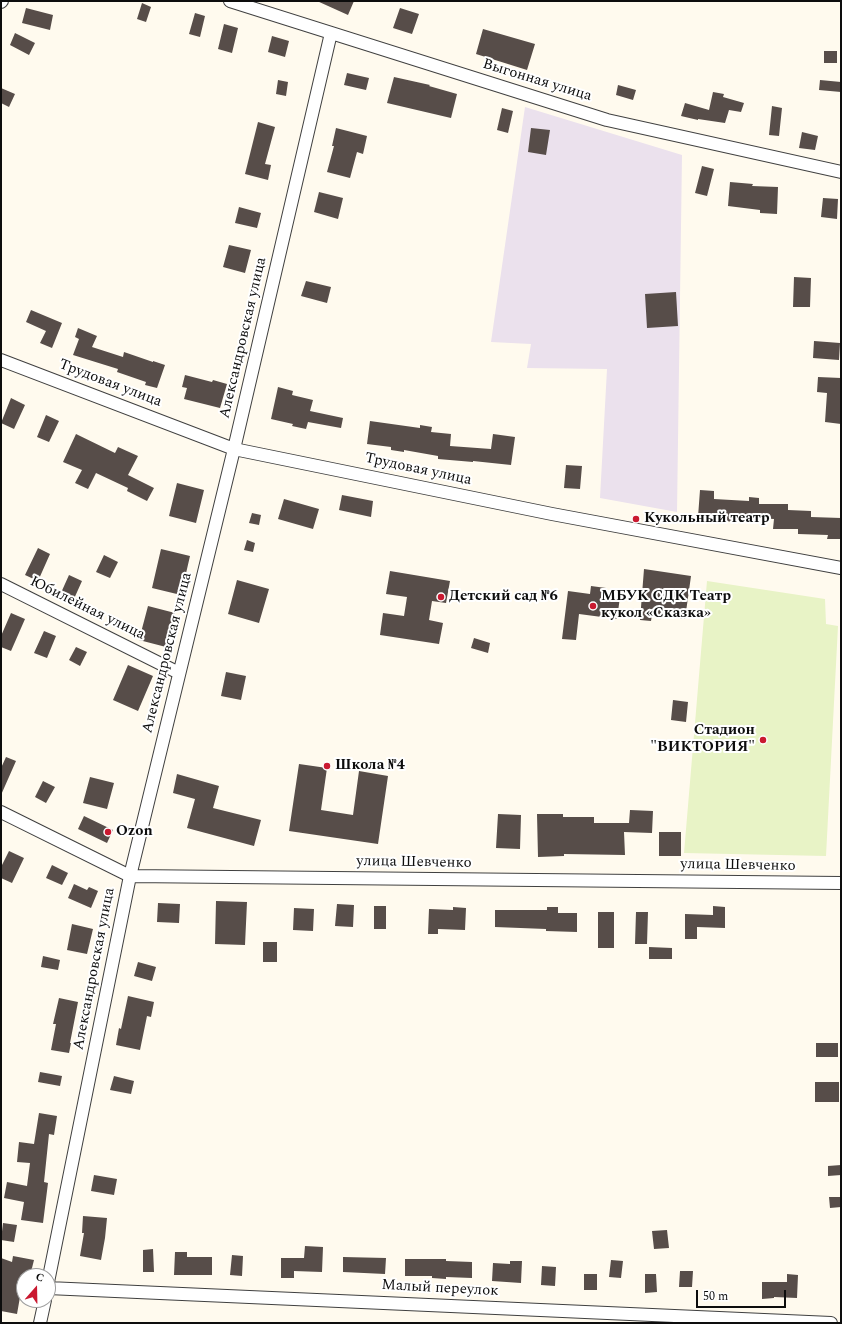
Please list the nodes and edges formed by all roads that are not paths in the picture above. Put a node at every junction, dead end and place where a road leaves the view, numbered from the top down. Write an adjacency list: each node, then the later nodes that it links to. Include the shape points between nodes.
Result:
1 (230, 1): 2 (street, Выгонная улица)
2 (331, 33): 3 (street, Выгонная улица, via 607,120); 5 (street, Александровская улица)
3 (841, 172)
4 (1, 360): 5 (street, Трудовая улица)
5 (234, 449): 6 (street, Трудовая улица, via 552,514); 8 (street, Александровская улица)
6 (841, 568)
7 (1, 584): 8 (street, Юбилейная улица)
8 (179, 673): 10 (street, Александровская улица)
9 (1, 812): 10 (street, улица Шевченко)
10 (130, 876): 11 (street, улица Шевченко); 12 (street, Александровская улица)
11 (841, 883)
12 (51, 1268)
13 (56, 1288): 16 (street, Малый переулок)
14 (43, 1308): 15 (street)
15 (40, 1323)
16 (831, 1323)

